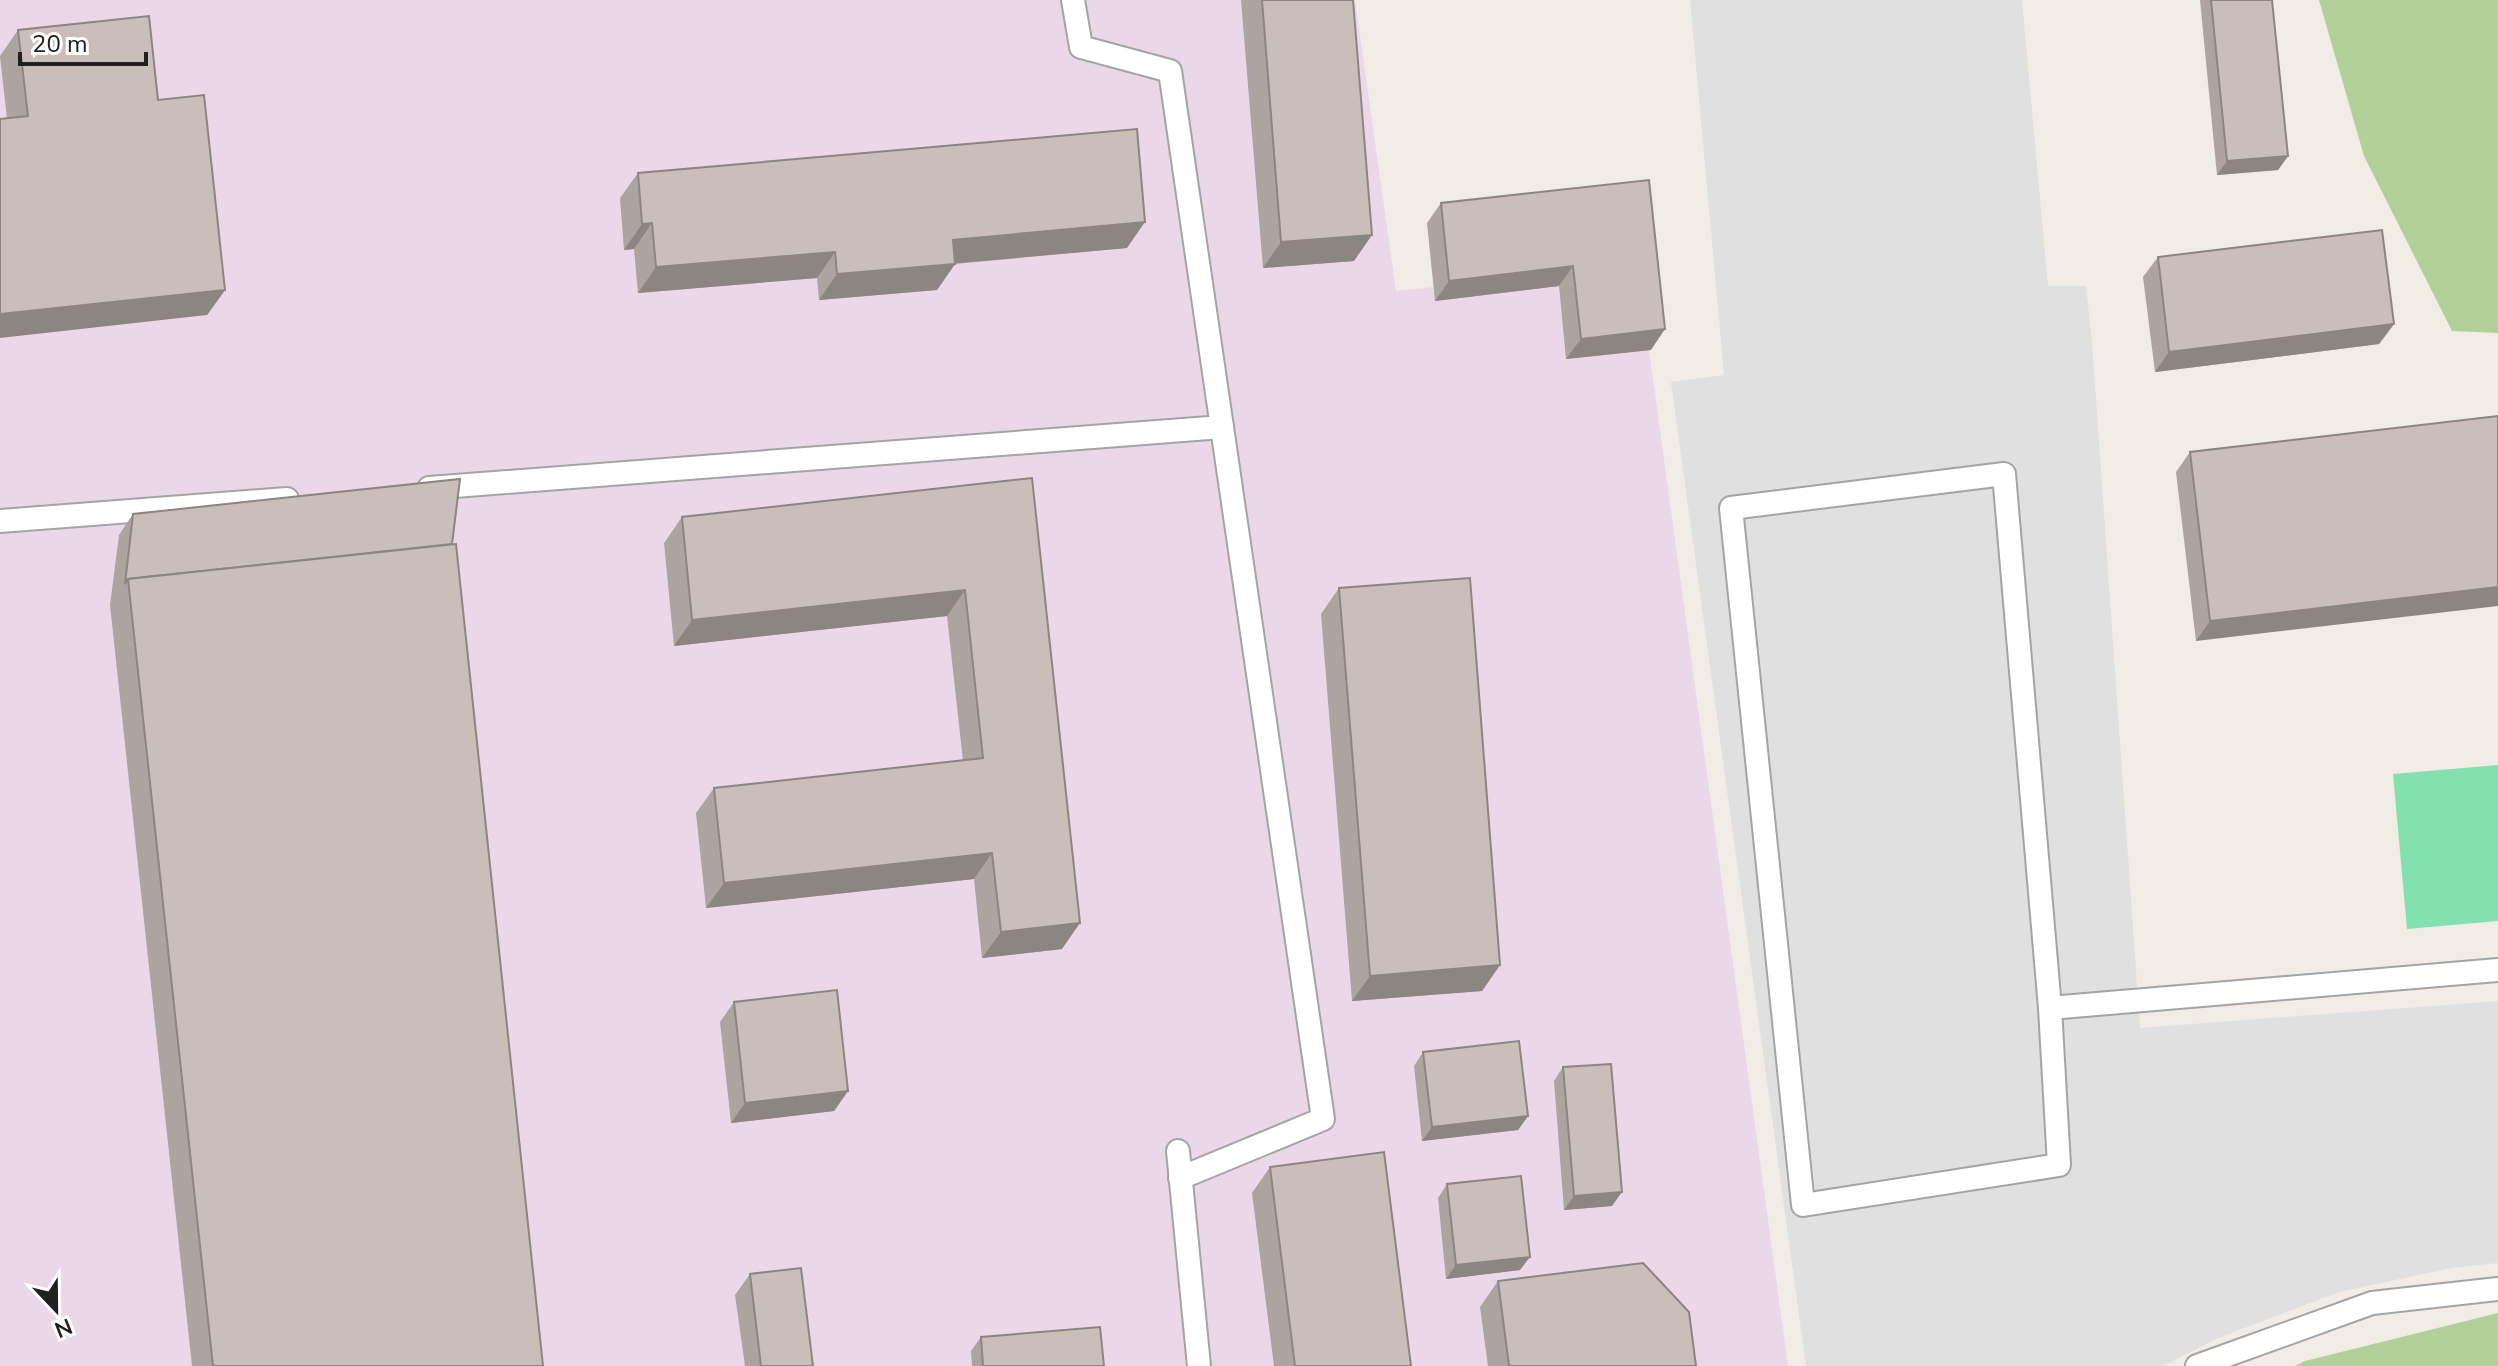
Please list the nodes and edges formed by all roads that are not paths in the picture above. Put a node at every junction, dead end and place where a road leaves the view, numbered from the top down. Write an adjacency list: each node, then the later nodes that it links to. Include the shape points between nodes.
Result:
1 (1073, 0): 2 (lane, via 1081,47 1170,71)
2 (1222, 427): 3 (lane); 9 (lane, via 1323,1119)
3 (413, 489)
4 (301, 497): 5 (lane)
5 (0, 521)
6 (2498, 970): 7 (lane)
7 (2050, 1008): 7 (lane, via 2004,474 1731,508 1803,1205 2059,1165)
8 (1178, 1151): 9 (lane)
9 (1180, 1178): 11 (lane)
10 (2498, 1289): 12 (lane, via 2372,1303)
11 (1199, 1366)
12 (2197, 1366)

